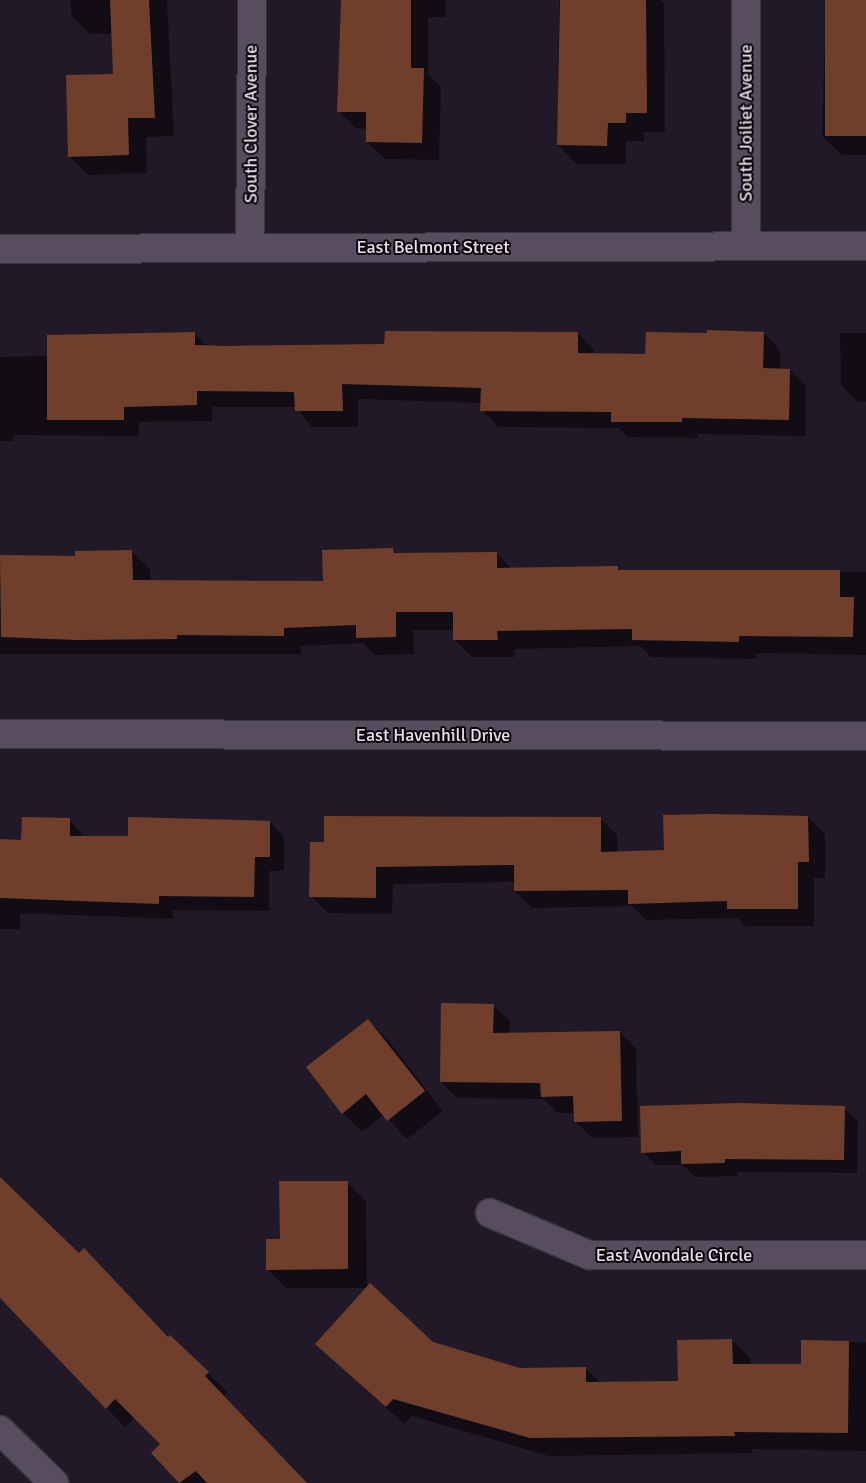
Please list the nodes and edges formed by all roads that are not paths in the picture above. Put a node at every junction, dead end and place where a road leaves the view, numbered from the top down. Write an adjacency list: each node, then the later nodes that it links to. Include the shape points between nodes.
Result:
1 (252, 0): 5 (street, South Clover Avenue)
2 (746, 0): 3 (street, South Joiliet Avenue)
3 (746, 246): 4 (street, East Belmont Street); 5 (street, East Belmont Street)
4 (866, 246)
5 (250, 248): 6 (street, East Belmont Street)
6 (0, 249)
7 (0, 734): 8 (street, East Havenhill Drive)
8 (866, 736)
9 (490, 1213): 10 (street, East Avondale Circle, via 588,1255)
10 (866, 1255)
11 (0, 1430): 12 (street)
12 (54, 1483)

